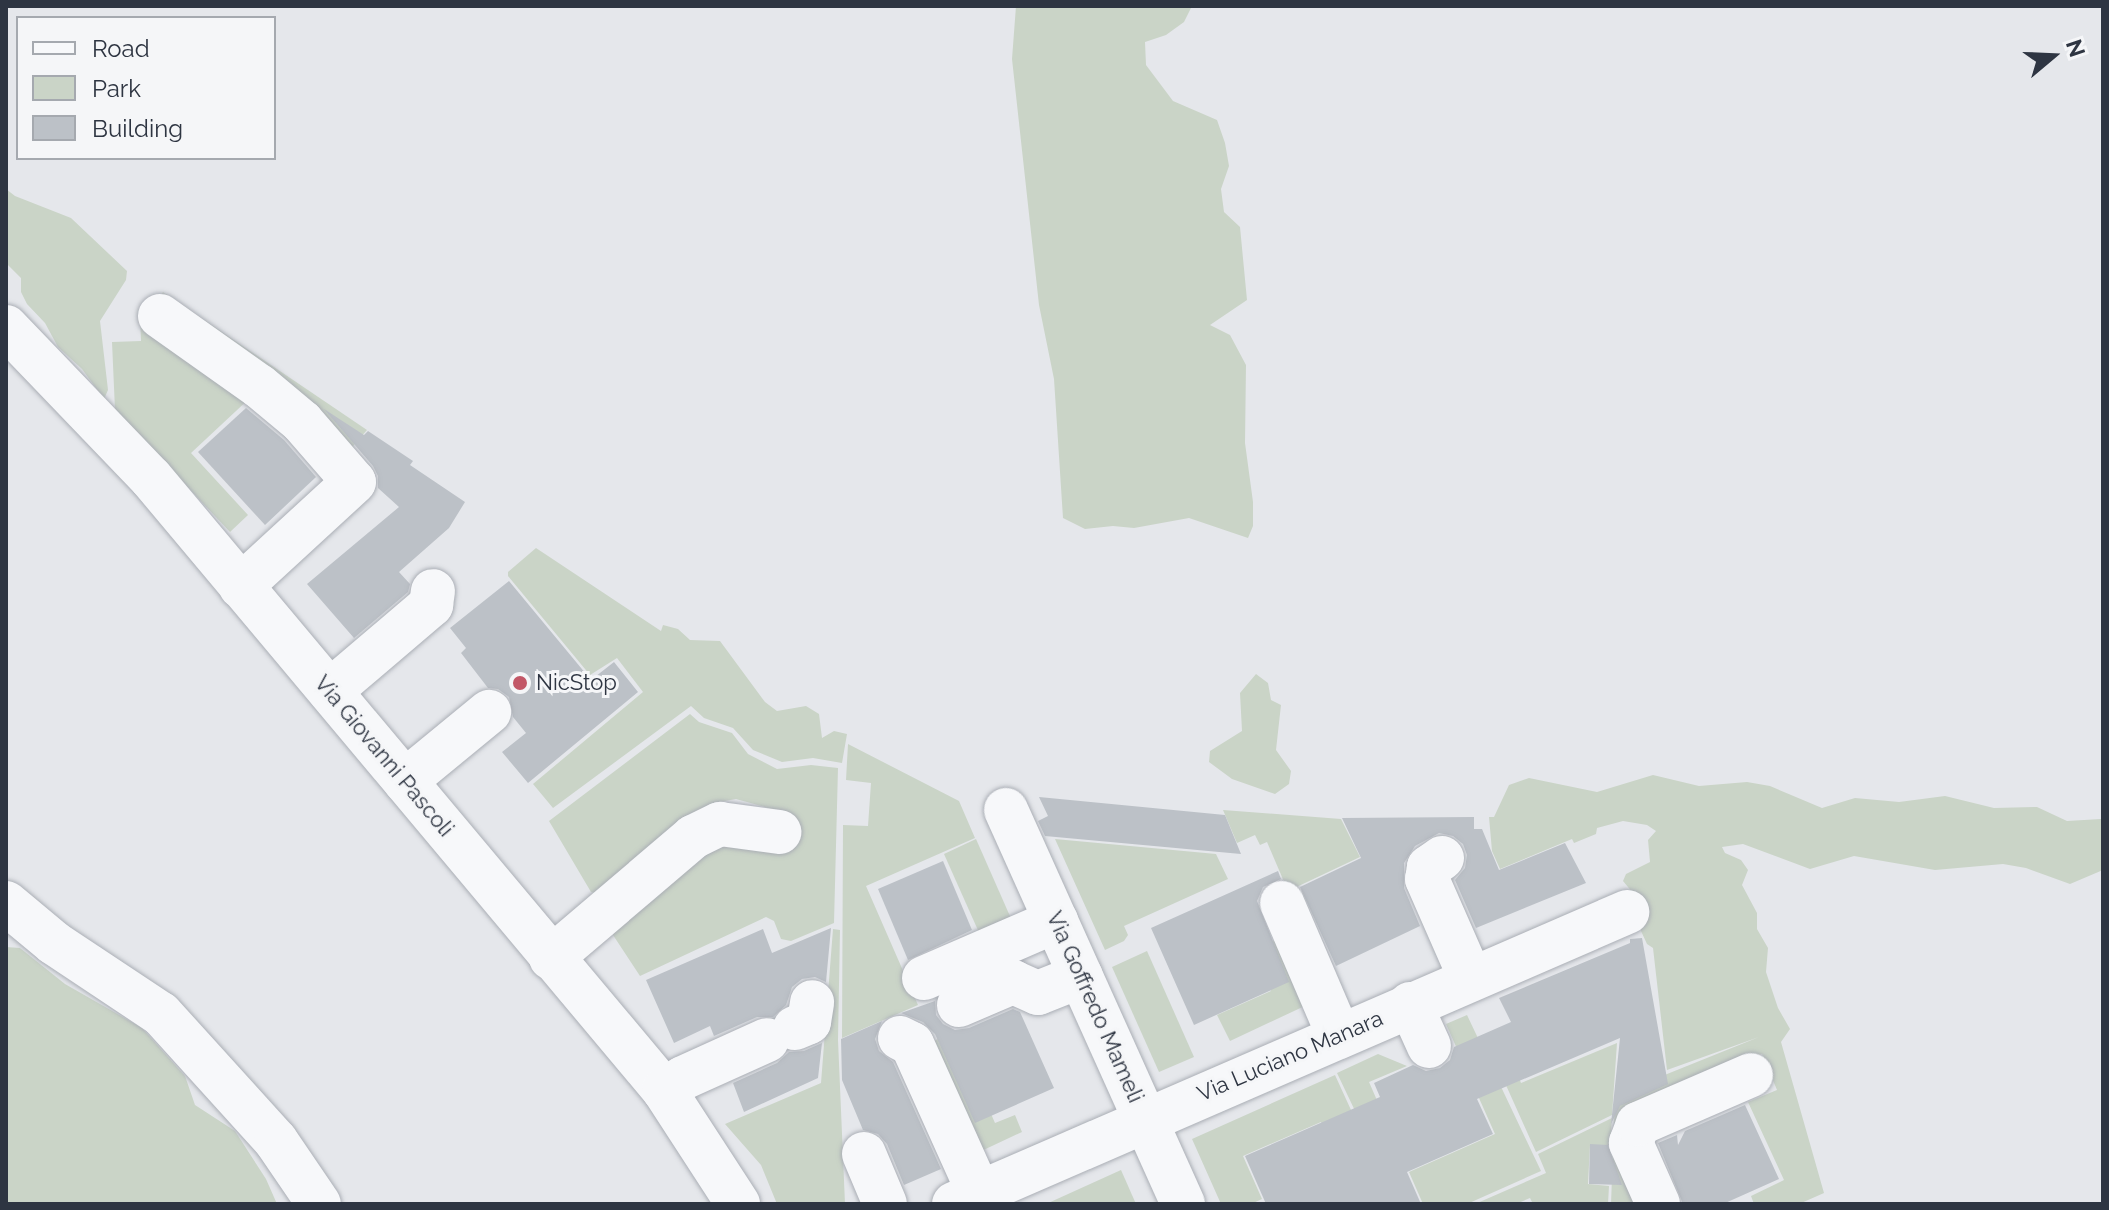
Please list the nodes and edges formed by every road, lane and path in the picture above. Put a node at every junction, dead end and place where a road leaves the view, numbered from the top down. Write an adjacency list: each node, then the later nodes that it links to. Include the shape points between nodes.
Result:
1 (160, 316): 3 (street, via 302,422 354,482)
2 (6, 327): 3 (street, Via Giovanni Pascoli, via 151,478)
3 (241, 586): 5 (street, Via Giovanni Pascoli)
4 (433, 591): 5 (street, via 431,605)
5 (330, 691): 7 (street, Via Giovanni Pascoli)
6 (489, 712): 7 (street)
7 (405, 781): 16 (street, Via Giovanni Pascoli)
8 (1023, 819): 15 (street, Via Goffredo Mameli)
9 (779, 832): 16 (street, via 720,824 693,837)
10 (1442, 858): 19 (street, via 1429,867 1427,879)
11 (1407, 900): 19 (street)
12 (6, 903): 30 (street, via 54,943 161,1014 276,1141)
13 (1282, 903): 22 (street)
14 (1627, 912): 19 (street, Via Luciano Manara)
15 (1056, 921): 17 (street, Via Goffredo Mameli); 18 (street)
16 (551, 958): 26 (street, Via Giovanni Pascoli)
17 (1081, 976): 20 (street, via 1038,993 1013,982); 27 (street, Via Goffredo Mameli)
18 (924, 978)
19 (1443, 991): 22 (street, Via Luciano Manara); 24 (street)
20 (959, 1005)
21 (791, 1024): 26 (street)
22 (1339, 1036): 27 (street, Via Luciano Manara)
23 (900, 1038): 29 (street, via 912,1044)
24 (1429, 1046)
25 (1751, 1075): 34 (street, via 1638,1124 1631,1143)
26 (664, 1090): 31 (street, Via Giovanni Pascoli)
27 (1145, 1119): 29 (street, Via Luciano Manara); 33 (street, Via Goffredo Mameli)
28 (864, 1154): 32 (street)
29 (968, 1200)
30 (319, 1204)
31 (738, 1204)
32 (885, 1204)
33 (1183, 1204)
34 (1658, 1204)

